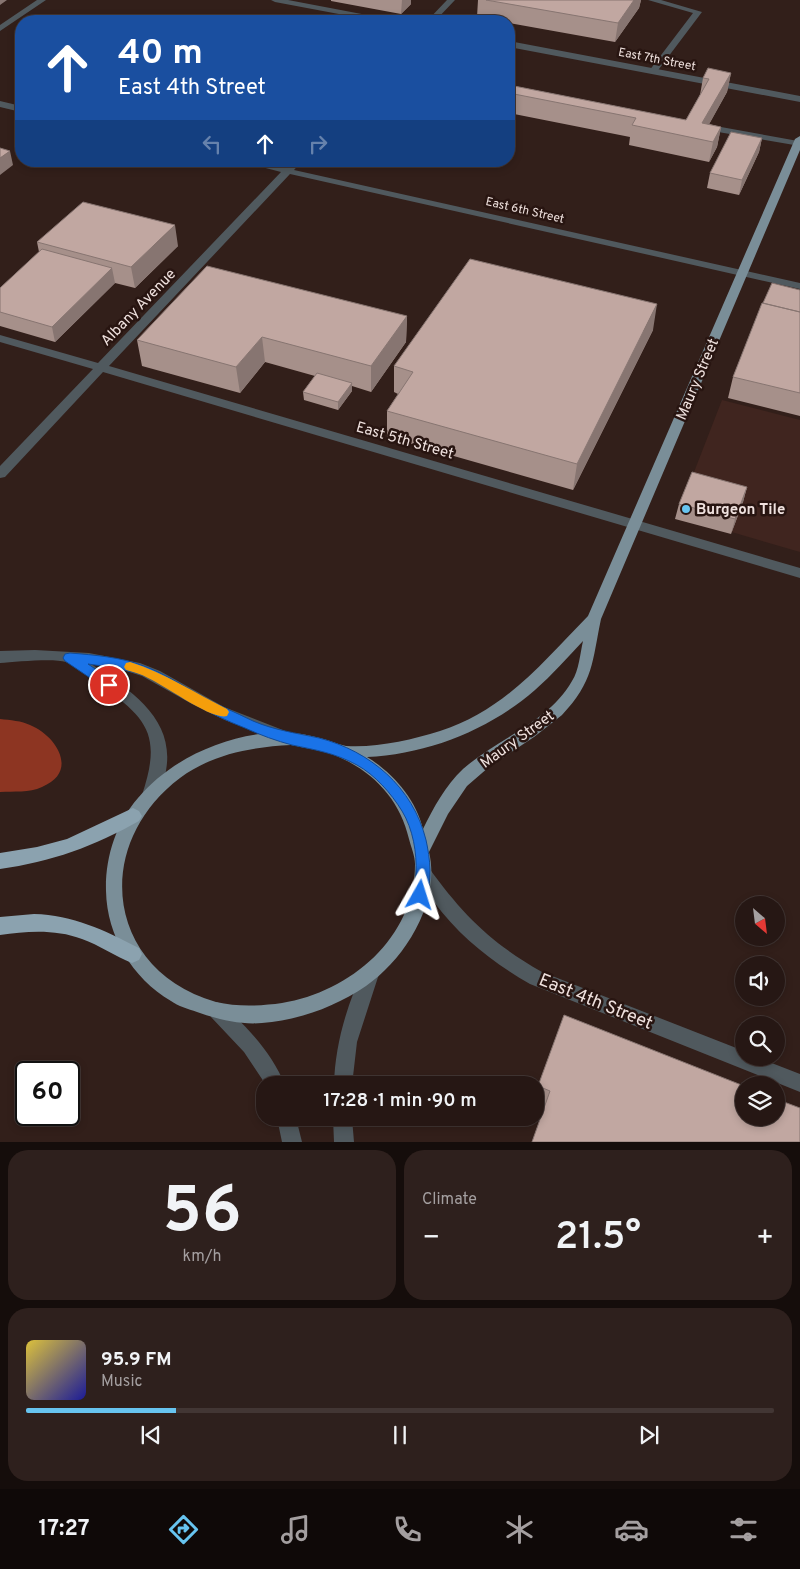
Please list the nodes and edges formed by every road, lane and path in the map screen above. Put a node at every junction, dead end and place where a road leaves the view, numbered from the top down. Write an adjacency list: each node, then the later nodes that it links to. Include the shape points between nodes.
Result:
1 (42, 0): 5 (street)
2 (275, 0): 6 (street)
3 (451, 0): 7 (street)
4 (652, 0): 11 (street, via 698,12)
5 (20, 15)
6 (356, 15)
7 (437, 15)
8 (15, 19): 9 (street)
9 (0, 29)
10 (515, 45): 11 (street, East 7th Street)
11 (653, 71): 12 (street, East 7th Street)
12 (800, 99)
13 (0, 104): 14 (street)
14 (15, 108)
15 (721, 130): 16 (street)
16 (799, 141): 20 (main road, Maury Street)
17 (270, 167): 19 (street, East 6th Street)
18 (292, 167): 19 (street, Albany Avenue)
19 (288, 171): 20 (street, East 6th Street); 23 (street, Albany Avenue)
20 (742, 272): 21 (street, East 6th Street); 25 (main road, Maury Street)
21 (800, 286)
22 (0, 338): 23 (street, East 5th Street)
23 (101, 368): 24 (street, Albany Avenue); 25 (street, East 5th Street)
24 (0, 474)
25 (634, 525): 26 (street, East 5th Street); 27 (main road, Maury Street)
26 (800, 573)
27 (594, 619): 31 (main road, Maury Street, via 531,686 487,717 420,745 372,752); 34 (main road, Maury Street, via 580,681 572,692 546,720 482,763 458,785 438,813)
28 (0, 657): 29 (street)
29 (70, 658): 30 (street, via 140,669 250,725); 32 (street, via 132,701 152,724 160,759)
30 (291, 739): 31 (main road); 32 (main road, via 260,740 230,746 173,774)
31 (344, 752): 34 (main road, via 370,767 396,792 417,829)
32 (150, 795): 33 (main road)
33 (133, 816): 35 (highway, via 97,836 63,849); 38 (main road, via 116,854 112,882 115,916)
34 (422, 850): 36 (main road)
35 (0, 861)
36 (423, 873): 39 (main road, via 420,895 403,938); 43 (street, East 4th Street, via 454,917 470,933 522,971)
37 (0, 926): 38 (highway, via 36,923 63,926 88,932)
38 (132, 954): 40 (main road, via 148,974 168,990)
39 (370, 974): 40 (main road, via 349,990 298,1011 244,1015); 42 (street, via 353,1019)
40 (217, 1011): 41 (street, via 246,1039)
41 (272, 1076)
42 (343, 1076)
43 (800, 1083)
44 (289, 1126): 46 (street)
45 (343, 1126): 47 (street)
46 (292, 1142)
47 (344, 1142)

